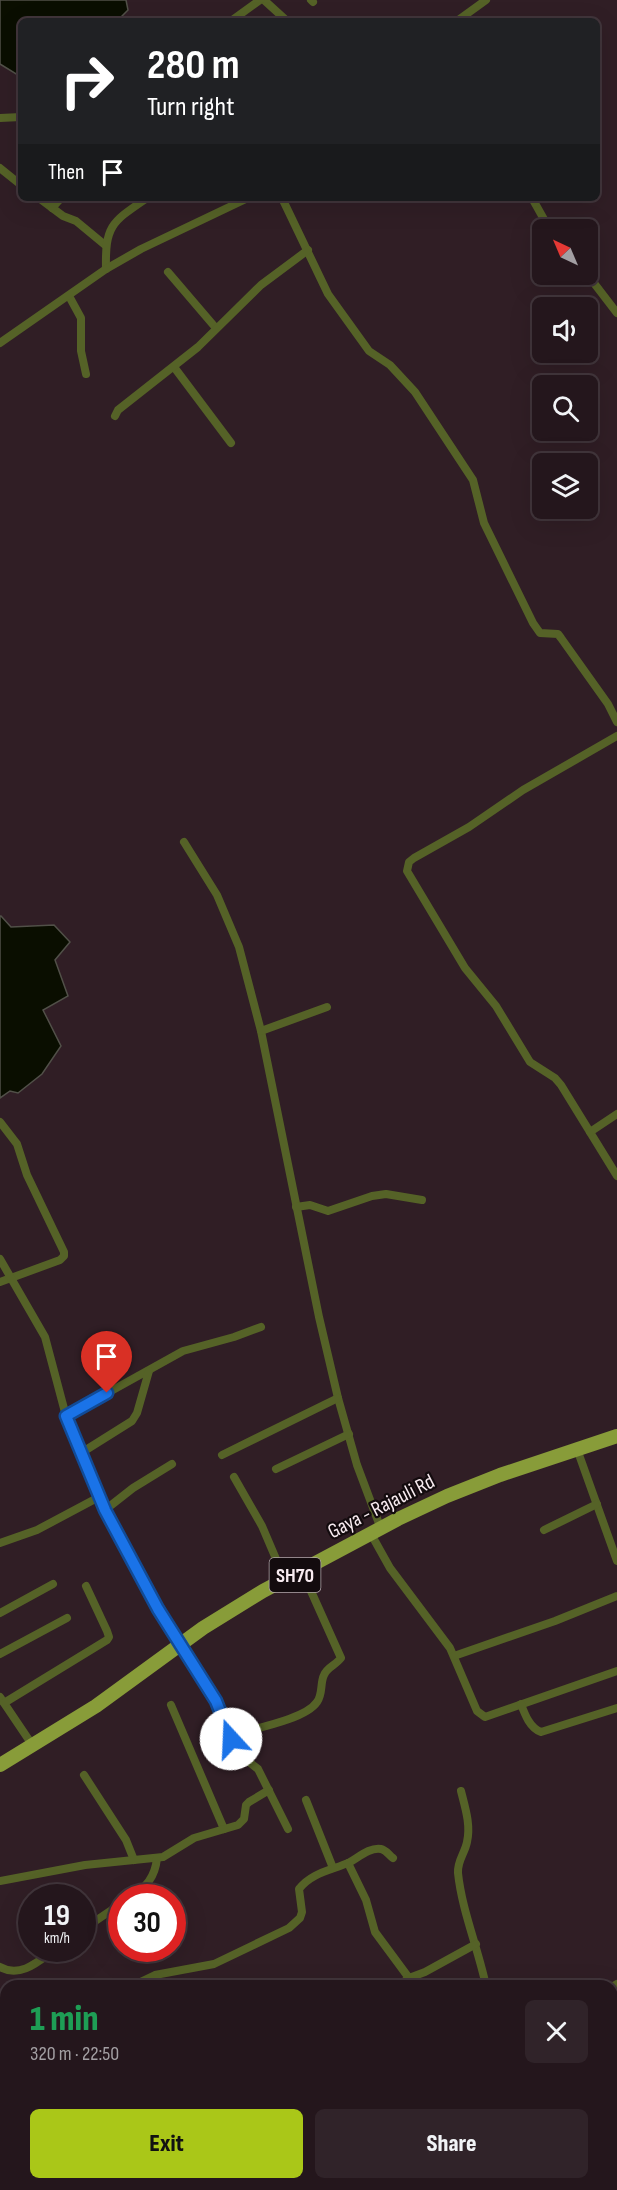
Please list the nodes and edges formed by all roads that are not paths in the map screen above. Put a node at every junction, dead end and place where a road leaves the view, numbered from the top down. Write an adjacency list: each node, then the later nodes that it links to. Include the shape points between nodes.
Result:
1 (262, 0): 3 (street); 4 (street)
2 (486, 0): 5 (street)
3 (235, 18)
4 (283, 18)
5 (461, 18)
6 (18, 117): 7 (street)
7 (0, 118)
8 (0, 168): 9 (street)
9 (18, 182)
10 (43, 201): 16 (street)
11 (58, 201): 16 (street)
12 (143, 201): 18 (street, via 122,215 109,231)
13 (242, 201): 20 (street)
14 (284, 201): 19 (street)
15 (534, 201): 17 (street)
16 (52, 208): 18 (street, via 76,221)
17 (544, 219)
18 (105, 245): 20 (street)
19 (308, 250): 25 (street, via 261,285); 31 (street, via 323,286 345,318 369,351 390,365 415,392 473,480 484,523 533,623 540,633 558,634)
20 (106, 269): 23 (street)
21 (168, 272): 25 (street)
22 (595, 285): 24 (street)
23 (69, 296): 26 (street); 28 (street, via 81,318)
24 (617, 313)
25 (215, 327): 27 (street)
26 (0, 343)
27 (174, 367): 29 (street, via 118,410); 30 (street)
28 (86, 374)
29 (116, 416)
30 (231, 442)
31 (617, 722)
32 (617, 736): 38 (street, via 523,789 469,827 414,858 407,867 465,968 496,1006 530,1062 561,1085)
33 (184, 842): 35 (street, via 217,895 239,947)
34 (327, 1007): 35 (street)
35 (261, 1031): 41 (street)
36 (617, 1114): 38 (street)
37 (0, 1122): 43 (street, via 17,1144 27,1175 64,1252 60,1260)
38 (590, 1132): 39 (street)
39 (617, 1176)
40 (422, 1200): 41 (street, via 386,1194 328,1211)
41 (296, 1207): 47 (street)
42 (0, 1259): 43 (street)
43 (11, 1277): 44 (street); 48 (street, via 45,1337)
44 (0, 1282)
45 (261, 1326): 46 (street, via 183,1351)
46 (148, 1371): 48 (street); 52 (street, via 132,1421)
47 (338, 1398): 49 (street); 53 (street)
48 (66, 1416): 52 (street)
49 (349, 1434): 55 (street); 61 (street)
50 (617, 1436): 51 (main road, Gaya - Rajauli Rd / SH70)
51 (577, 1449): 58 (street); 61 (main road, Gaya - Rajauli Rd / SH70, via 470,1486)
52 (81, 1453): 57 (street)
53 (222, 1455)
54 (172, 1464): 59 (street)
55 (276, 1469)
56 (234, 1477): 65 (street, via 262,1526)
57 (99, 1497): 59 (street); 62 (street, via 37,1530)
58 (597, 1504): 60 (street); 63 (street)
59 (105, 1510): 71 (street)
60 (544, 1530)
61 (376, 1532): 64 (main road, Gaya - Rajauli Rd / SH70); 73 (street, via 390,1568)
62 (0, 1543)
63 (617, 1561)
64 (302, 1570): 65 (main road, Gaya - Rajauli Rd / SH70); 79 (street, via 341,1658 324,1674 322,1693 312,1708)
65 (285, 1580): 71 (main road, Gaya - Rajauli Rd / SH70, via 222,1615)
66 (52, 1584): 69 (street)
67 (86, 1586): 75 (street, via 109,1637)
68 (617, 1596): 73 (street)
69 (0, 1613)
70 (68, 1618): 72 (street)
71 (181, 1644): 79 (street, via 216,1701); 80 (main road, Gaya - Rajauli Rd / SH70, via 123,1689)
72 (0, 1654)
73 (454, 1656): 76 (street, via 481,1716)
74 (617, 1671): 76 (street)
75 (2, 1700): 80 (street)
76 (521, 1704): 78 (street, via 533,1727 541,1732)
77 (171, 1705): 86 (street)
78 (617, 1708)
79 (230, 1736): 83 (street, via 239,1754 258,1769)
80 (33, 1746): 81 (main road, Gaya - Rajauli Rd / SH70)
81 (0, 1765)
82 (84, 1775): 90 (street, via 126,1840)
83 (269, 1790): 86 (street, via 246,1805 241,1822); 87 (street)
84 (461, 1791): 95 (street, via 468,1830 458,1867)
85 (306, 1800): 92 (street)
86 (224, 1829): 88 (street, via 194,1838)
87 (288, 1829)
88 (156, 1858): 90 (street); 94 (street)
89 (393, 1858): 91 (street, via 382,1849 375,1849)
90 (134, 1860): 93 (street)
91 (348, 1863): 92 (street); 98 (street, via 366,1900 375,1932)
92 (333, 1868): 99 (street, via 312,1877 299,1889 302,1912 289,1928 214,1964)
93 (0, 1881)
94 (147, 1884)
95 (476, 1944): 98 (street); 101 (street)
96 (37, 1962): 97 (street, via 19,1971 9,1972)
97 (0, 1967)
98 (409, 1978): 100 (street)
99 (145, 1980)
100 (406, 1980)
101 (485, 1980)

